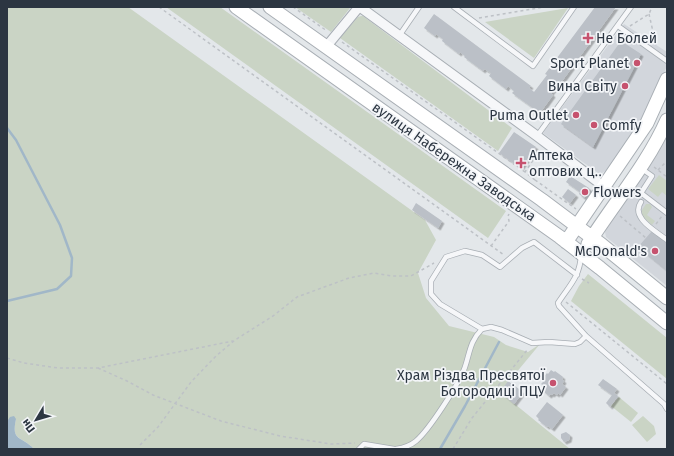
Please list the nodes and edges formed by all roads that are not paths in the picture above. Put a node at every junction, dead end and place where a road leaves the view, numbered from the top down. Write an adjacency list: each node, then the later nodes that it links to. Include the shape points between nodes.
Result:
1 (236, 7): 24 (main road, вулиця Набережна Заводська)
2 (270, 7): 10 (main road, вулиця Набережна Заводська)
3 (359, 7): 9 (street); 10 (street)
4 (419, 7): 9 (lane)
5 (454, 7): 6 (lane, via 533,66)
6 (574, 7)
7 (631, 7): 8 (lane)
8 (618, 26): 11 (lane); 14 (lane)
9 (400, 36): 14 (street)
10 (326, 47): 20 (main road, вулиця Набережна Заводська)
11 (667, 61)
12 (667, 79): 16 (main road, via 646,123)
13 (667, 120): 15 (main road)
14 (537, 136): 16 (street)
15 (640, 167): 17 (main road); 19 (lane, via 652,176 641,193)
16 (604, 186): 17 (street); 20 (main road)
17 (619, 198): 22 (main road)
18 (641, 202): 23 (lane, via 638,212 641,220)
19 (667, 213)
20 (577, 226): 22 (main road, вулиця Набережна Заводська); 24 (main road)
21 (667, 233): 23 (lane)
22 (592, 238): 25 (main road); 27 (main road, вулиця Набережна Заводська)
23 (665, 238)
24 (566, 242): 25 (main road, вулиця Набережна Заводська)
25 (582, 254): 26 (lane, via 581,267); 28 (main road, вулиця Набережна Заводська)
26 (577, 275): 29 (lane, via 534,242 522,248 500,267 482,255 465,251 446,257 432,280 430,294 440,304); 30 (lane, via 558,303 561,311)
27 (667, 298)
28 (667, 323)
29 (482, 329): 30 (lane, via 491,327 502,330 532,343 575,344); 33 (lane, via 474,336 458,383 431,424 415,442)
30 (586, 336): 31 (lane)
31 (666, 407)
32 (359, 449): 33 (lane, via 364,444)
33 (395, 449)

